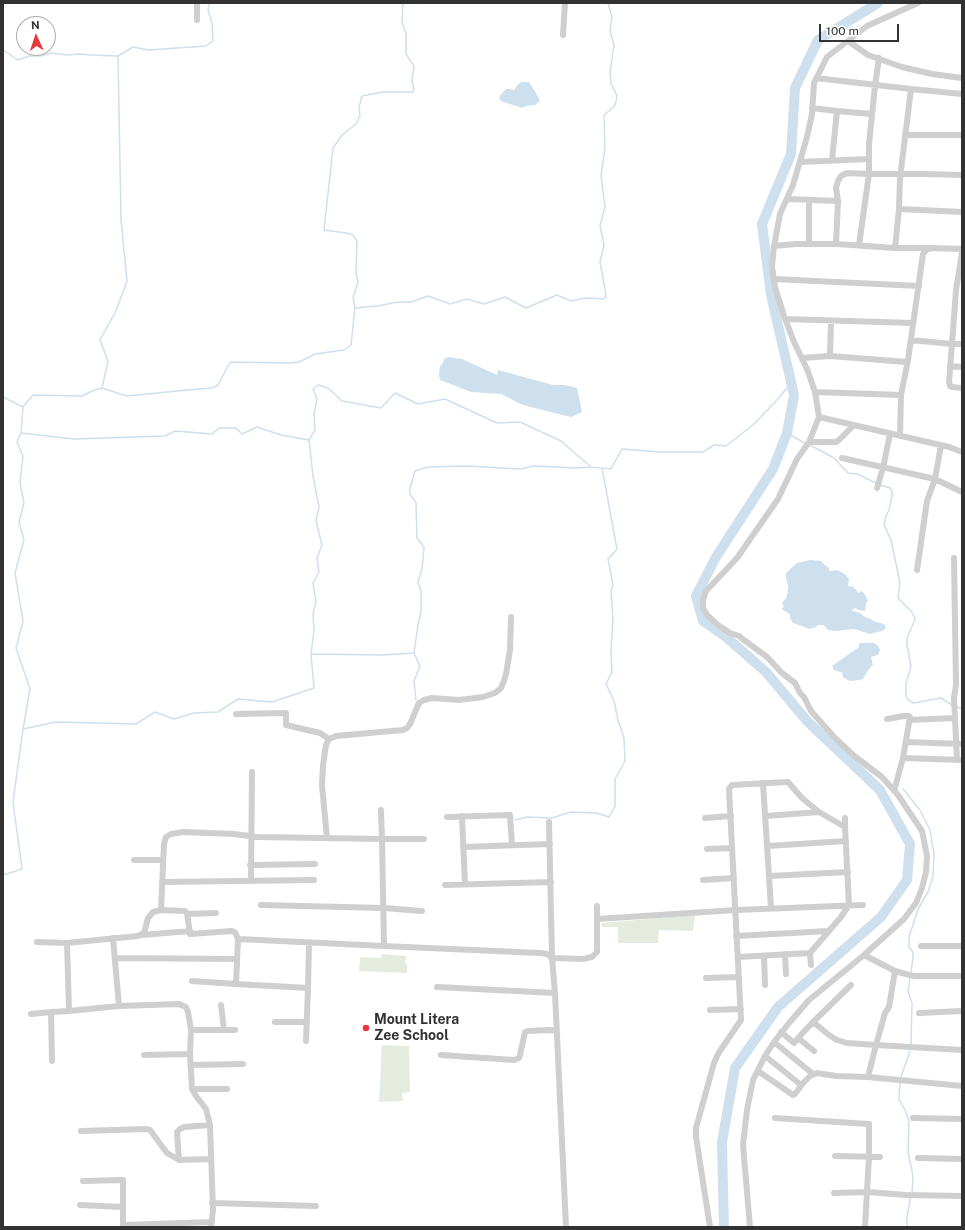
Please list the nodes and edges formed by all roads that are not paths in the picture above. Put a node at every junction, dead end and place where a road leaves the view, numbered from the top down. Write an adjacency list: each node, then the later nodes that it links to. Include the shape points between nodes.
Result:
1 (196, 3): 4 (street)
2 (565, 3): 5 (street)
3 (918, 3): 6 (street, via 868,26)
4 (197, 20)
5 (563, 35)
6 (848, 41): 7 (street, via 868,55); 8 (street, via 827,57)
7 (879, 58): 9 (street, via 902,67); 10 (street)
8 (816, 78): 10 (street); 13 (street)
9 (962, 78)
10 (875, 84): 11 (street); 15 (street)
11 (911, 89): 12 (street); 16 (street)
12 (962, 94)
13 (812, 108): 14 (street); 20 (street)
14 (837, 111): 15 (street); 19 (street)
15 (872, 114): 18 (street)
16 (906, 135): 17 (street); 22 (street)
17 (962, 136)
18 (869, 159): 19 (street); 21 (street)
19 (832, 160): 20 (street)
20 (800, 162): 24 (street)
21 (869, 174): 22 (street); 26 (street, via 847,173 841,176 836,188); 32 (street)
22 (900, 174): 23 (street); 27 (street)
23 (962, 175)
24 (787, 199): 25 (street); 31 (street, via 780,214)
25 (809, 200): 26 (street); 29 (street)
26 (838, 201): 30 (street)
27 (899, 209): 28 (street); 33 (street)
28 (962, 212)
29 (809, 244): 30 (street); 31 (street)
30 (836, 244): 32 (street)
31 (774, 246): 37 (street)
32 (859, 246): 33 (street)
33 (895, 248): 34 (street)
34 (932, 248): 35 (street); 38 (street, via 923,254)
35 (962, 249)
36 (962, 253): 43 (street)
37 (774, 279): 38 (street); 39 (street)
38 (918, 286): 41 (street)
39 (785, 319): 40 (street); 46 (street)
40 (831, 320): 41 (street); 45 (street)
41 (913, 324): 42 (street)
42 (910, 340): 43 (street); 47 (street)
43 (952, 344): 44 (street); 48 (street)
44 (962, 344)
45 (830, 356): 46 (street); 47 (street)
46 (802, 358): 51 (street)
47 (907, 362): 52 (street)
48 (950, 366): 49 (street); 50 (street, via 949,384)
49 (962, 367)
50 (962, 388)
51 (815, 392): 52 (street); 53 (street)
52 (901, 395): 56 (street)
53 (819, 417): 54 (street); 57 (street)
54 (853, 426): 55 (street); 57 (street, via 836,442)
55 (890, 434): 56 (street); 61 (street)
56 (900, 436): 58 (street)
57 (808, 443): 80 (street, via 768,514 737,558 706,591 703,608 718,625 739,636 767,657 795,683 811,711 853,755 882,777)
58 (941, 445): 59 (street); 62 (street)
59 (962, 452)
60 (842, 458): 61 (street)
61 (882, 468): 62 (street); 63 (street)
62 (934, 479): 64 (street); 66 (street, via 927,501)
63 (877, 488)
64 (962, 492)
65 (954, 558): 68 (street)
66 (917, 570)
67 (511, 618): 73 (street, via 506,674 501,688 495,693 459,700 424,700 419,703 410,724 403,730 336,736)
68 (959, 685): 70 (street, via 954,698)
69 (236, 714): 73 (street, via 286,713 286,725 320,733)
70 (955, 715): 72 (street); 75 (street)
71 (886, 719): 72 (street, via 909,716)
72 (910, 720): 74 (street)
73 (329, 740): 92 (street, via 326,745 322,785)
74 (906, 742): 75 (street); 76 (street)
75 (960, 744): 77 (street)
76 (903, 758): 77 (street); 80 (street)
77 (960, 760)
78 (252, 772): 91 (street)
79 (763, 783): 82 (street, via 790,783); 84 (street, via 730,787); 85 (street)
80 (894, 791): 142 (street, via 922,831 927,856 926,872 916,903 904,919)
81 (381, 810): 93 (street)
82 (818, 812): 85 (street); 90 (street)
83 (462, 816): 86 (street); 97 (street, via 510,815); 99 (street)
84 (731, 816): 87 (street); 100 (street)
85 (766, 816): 98 (street)
86 (446, 817)
87 (705, 818)
88 (845, 818): 90 (street)
89 (549, 822): 96 (street)
90 (845, 827): 95 (street)
91 (252, 837): 92 (street); 103 (street, via 200,832 170,834 166,836); 105 (street)
92 (327, 838): 93 (street)
93 (382, 839): 94 (street); 120 (street)
94 (424, 839)
95 (846, 841): 98 (street); 106 (street)
96 (550, 844): 97 (street); 113 (street)
97 (512, 845): 99 (street)
98 (768, 846): 107 (street)
99 (464, 847): 114 (street)
100 (732, 848): 101 (street); 108 (street)
101 (707, 849)
102 (134, 860): 103 (street)
103 (163, 860): 112 (street)
104 (315, 864): 105 (street)
105 (250, 866): 111 (street)
106 (848, 872): 107 (street); 117 (street)
107 (769, 876): 121 (street)
108 (734, 878): 110 (street); 123 (street)
109 (314, 880): 111 (street)
110 (703, 880)
111 (251, 881): 112 (street)
112 (162, 882): 122 (street)
113 (551, 882): 114 (street); 147 (street)
114 (465, 884): 115 (street)
115 (445, 885)
116 (261, 905): 120 (street)
117 (849, 905): 118 (street); 121 (street); 129 (street)
118 (863, 905)
119 (597, 906): 127 (street)
120 (384, 908): 124 (street); 137 (street)
121 (771, 908): 123 (street)
122 (161, 910): 126 (street, via 185,911); 130 (street, via 153,912 148,918)
123 (736, 910): 127 (street); 131 (street)
124 (422, 911)
125 (216, 913): 126 (street)
126 (188, 914): 128 (street)
127 (597, 919): 147 (street, via 597,952 592,957)
128 (190, 931): 130 (street); 133 (street, via 190,934 235,932)
129 (829, 931): 131 (street); 140 (street)
130 (142, 935): 132 (street)
131 (736, 936): 144 (street)
132 (113, 938): 135 (street); 145 (street)
133 (238, 939): 136 (street); 146 (street)
134 (37, 942): 135 (street)
135 (67, 943): 165 (street)
136 (309, 943): 137 (street); 159 (street)
137 (384, 946): 147 (street, via 540,953)
138 (921, 946): 139 (street)
139 (962, 946)
140 (810, 953): 141 (street); 148 (street)
141 (785, 954): 143 (street); 150 (street)
142 (864, 955): 149 (street); 177 (street, via 809,1000)
143 (764, 956): 144 (street); 156 (street)
144 (738, 957): 152 (street)
145 (115, 958): 146 (street); 162 (street)
146 (237, 958): 155 (street)
147 (552, 958): 160 (street)
148 (811, 965)
149 (895, 971): 151 (street, via 912,976); 181 (street, via 889,1007)
150 (786, 974)
151 (962, 976)
152 (739, 977): 153 (street); 163 (street)
153 (706, 978)
154 (192, 981): 155 (street)
155 (236, 984): 159 (street)
156 (765, 985)
157 (851, 985): 172 (street)
158 (436, 987): 160 (street)
159 (308, 988): 171 (street)
160 (555, 993): 176 (street)
161 (221, 1005): 174 (street)
162 (119, 1006): 165 (street); 173 (street, via 182,1005 188,1012)
163 (741, 1009): 164 (street); 221 (street, via 741,1020 714,1063 696,1128)
164 (710, 1010)
165 (69, 1011): 167 (street)
166 (962, 1011): 168 (street)
167 (51, 1012): 169 (street); 188 (street)
168 (919, 1013)
169 (31, 1014)
170 (275, 1022): 171 (street)
171 (307, 1022): 179 (street)
172 (813, 1022): 178 (street); 181 (street, via 837,1040)
173 (192, 1030): 174 (street); 184 (street)
174 (224, 1030): 175 (street)
175 (235, 1030)
176 (557, 1031): 186 (street, via 525,1032 519,1058 514,1060); 220 (street)
177 (781, 1032): 178 (street, via 794,1043); 180 (street)
178 (798, 1038): 183 (street)
179 (306, 1041)
180 (774, 1042): 187 (street); 192 (street)
181 (876, 1045): 182 (street); 193 (street)
182 (962, 1050)
183 (814, 1051)
184 (190, 1054): 185 (street); 190 (street)
185 (144, 1055)
186 (441, 1055)
187 (765, 1056): 191 (street); 194 (street)
188 (52, 1061)
189 (243, 1064): 190 (street)
190 (191, 1065): 196 (street)
191 (758, 1071): 194 (street, via 792,1095); 222 (street, via 753,1080 747,1110 744,1145)
192 (813, 1074): 193 (street); 194 (street)
193 (868, 1077): 195 (street)
194 (802, 1085)
195 (962, 1086)
196 (192, 1089): 197 (street); 201 (street, via 206,1109)
197 (227, 1089)
198 (775, 1118): 204 (street, via 869,1124)
199 (913, 1118): 200 (street)
200 (962, 1118)
201 (210, 1125): 207 (street); 209 (street, via 184,1127 177,1132)
202 (81, 1131): 209 (street, via 150,1130 167,1154)
203 (834, 1156): 204 (street)
204 (869, 1156): 205 (street); 211 (street)
205 (880, 1156)
206 (918, 1158): 208 (street)
207 (211, 1159): 209 (street); 214 (street)
208 (962, 1159)
209 (179, 1160)
210 (83, 1181): 217 (street, via 123,1180)
211 (868, 1192): 212 (street); 213 (street); 223 (street)
212 (834, 1193)
213 (962, 1196)
214 (212, 1203): 216 (street); 218 (street)
215 (80, 1205): 217 (street)
216 (316, 1206)
217 (123, 1207): 219 (street)
218 (211, 1224): 219 (street)
219 (123, 1226)
220 (566, 1227)
221 (710, 1227)
222 (750, 1227)
223 (866, 1227)

